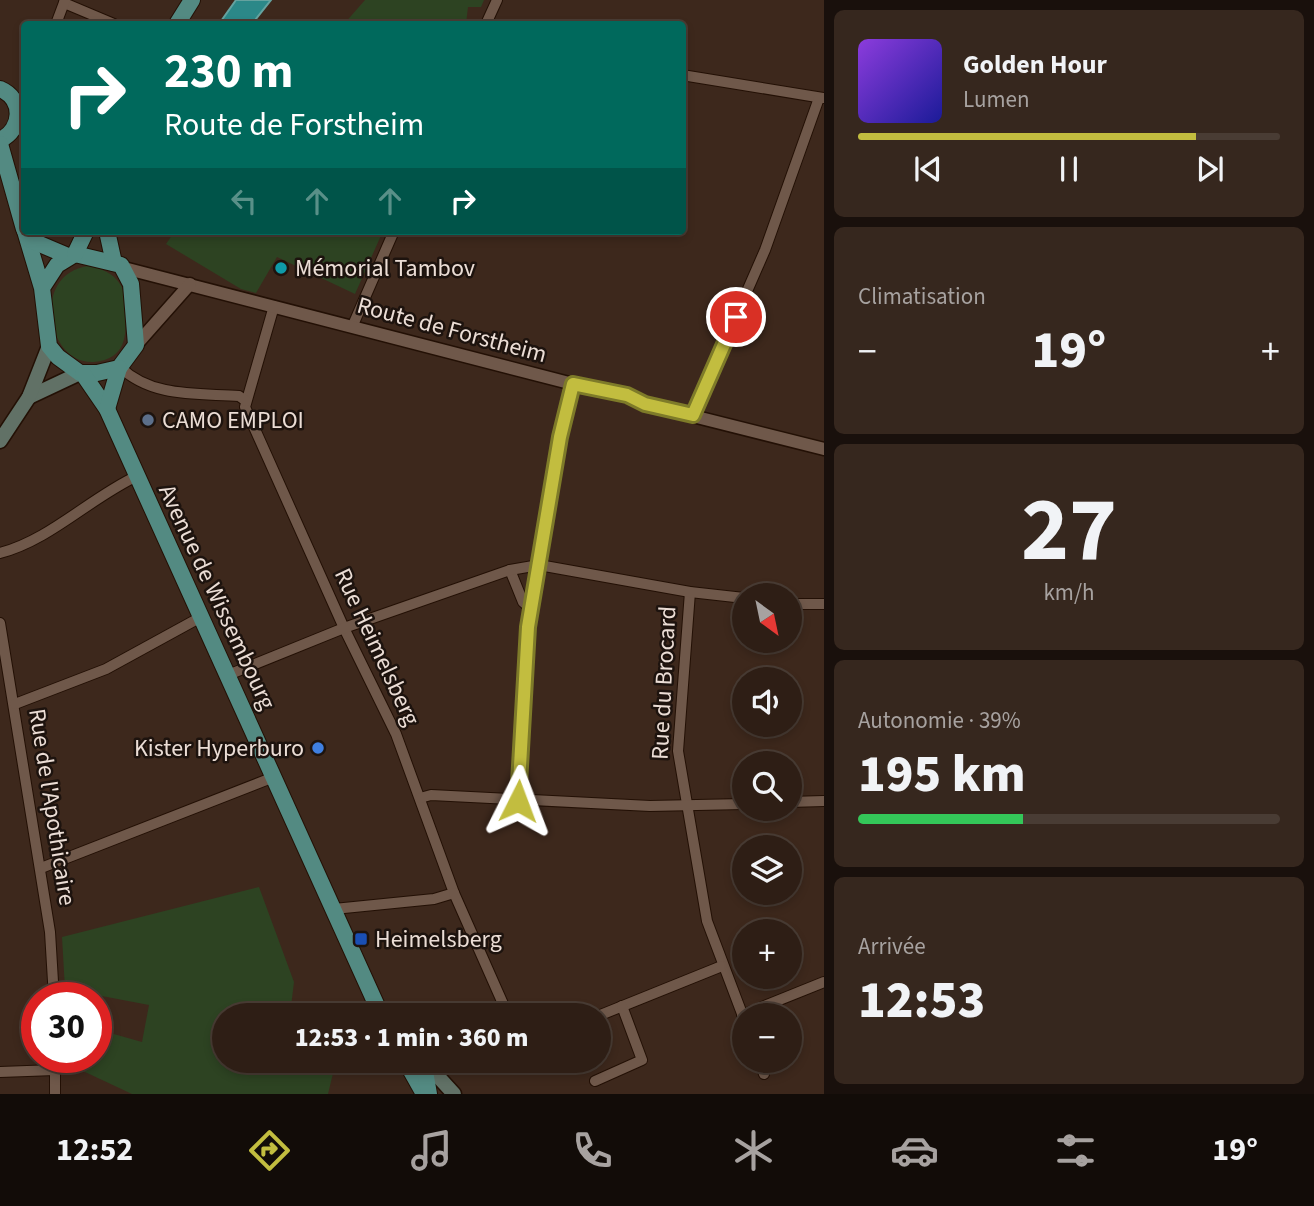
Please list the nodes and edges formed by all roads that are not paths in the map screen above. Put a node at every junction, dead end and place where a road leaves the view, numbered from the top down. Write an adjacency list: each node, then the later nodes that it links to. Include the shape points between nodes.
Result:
1 (192, 0): 6 (main road)
2 (497, 0): 7 (street)
3 (65, 1): 4 (street); 5 (street)
4 (56, 21)
5 (108, 21)
6 (179, 21)
7 (487, 21)
8 (686, 76): 10 (street)
9 (12, 93): 11 (main road)
10 (821, 98): 34 (street, via 765,250)
11 (21, 112)
12 (21, 116): 13 (main road)
13 (0, 142): 14 (main road)
14 (21, 218)
15 (26, 235): 23 (main road)
16 (33, 235): 20 (main road)
17 (84, 235): 20 (main road)
18 (108, 235): 21 (main road)
19 (392, 235): 25 (street)
20 (71, 255): 21 (main road); 23 (main road, via 57,265)
21 (119, 265): 22 (street, Route de Forstheim); 26 (main road, via 131,284)
22 (190, 284): 24 (street, Route de Forstheim); 26 (street)
23 (42, 288): 27 (main road)
24 (274, 306): 25 (street, Route de Forstheim); 32 (street)
25 (353, 325): 30 (street, Route de Forstheim)
26 (136, 345): 28 (main road)
27 (49, 346): 29 (main road); 31 (main road)
28 (120, 368): 29 (main road); 32 (street, via 136,381 160,390 239,396); 33 (main road)
29 (81, 374): 31 (main road); 33 (main road, Avenue de Wissembourg)
30 (573, 384): 34 (street, Route de Forstheim); 39 (street)
31 (29, 397): 35 (main road)
32 (246, 401): 48 (street, Rue Heimelsberg, via 247,415)
33 (107, 409): 37 (main road, Avenue de Wissembourg)
34 (693, 415): 36 (street, Route de Forstheim)
35 (2, 436)
36 (824, 449)
37 (137, 477): 38 (street, via 20,548); 46 (main road, Avenue de Wissembourg)
38 (0, 554)
39 (539, 565): 40 (street); 41 (street); 45 (street)
40 (510, 570): 45 (street, via 523,602); 48 (street)
41 (690, 592): 42 (street); 57 (street, Rue du Brocard, via 678,751)
42 (732, 597)
43 (802, 604): 44 (street)
44 (824, 604)
45 (531, 608): 53 (street)
46 (201, 617): 49 (main road, Avenue de Wissembourg); 50 (street, via 106,669)
47 (0, 623): 50 (street, Rue de l'Apothicaire)
48 (344, 628): 49 (street); 52 (street, Rue Heimelsberg, via 396,734)
49 (228, 675): 51 (main road, Avenue de Wissembourg)
50 (15, 704): 58 (street, Rue de l'Apothicaire)
51 (274, 777): 58 (street); 60 (main road, Avenue de Wissembourg)
52 (420, 798): 53 (street); 59 (street, Rue Heimelsberg)
53 (518, 801): 57 (street)
54 (824, 801): 55 (street)
55 (802, 802)
56 (732, 804): 57 (street)
57 (687, 806): 61 (street, Rue du Brocard, via 707,921)
58 (41, 868): 62 (street, Rue de l'Apothicaire)
59 (454, 893): 60 (street, via 434,900); 67 (street, Rue Heimelsberg)
60 (334, 909): 64 (main road, Avenue de Wissembourg)
61 (722, 966): 68 (street, Rue du Brocard); 70 (street)
62 (53, 982)
63 (824, 982): 69 (street)
64 (373, 995): 65 (main road, Avenue de Wissembourg); 66 (main road, Avenue de Wissembourg)
65 (376, 1003)
66 (379, 1003)
67 (503, 1003)
68 (737, 1003)
69 (775, 1003)
70 (622, 1006): 71 (street); 79 (street, via 642,1060)
71 (611, 1011)
72 (21, 1071): 73 (street)
73 (0, 1072)
74 (55, 1073): 82 (street)
75 (409, 1073): 80 (main road)
76 (412, 1073): 80 (main road)
77 (422, 1073): 80 (main road)
78 (434, 1073): 81 (main road)
79 (595, 1081)
80 (422, 1092): 81 (main road, via 443,1086)
81 (453, 1093)
82 (55, 1094)

